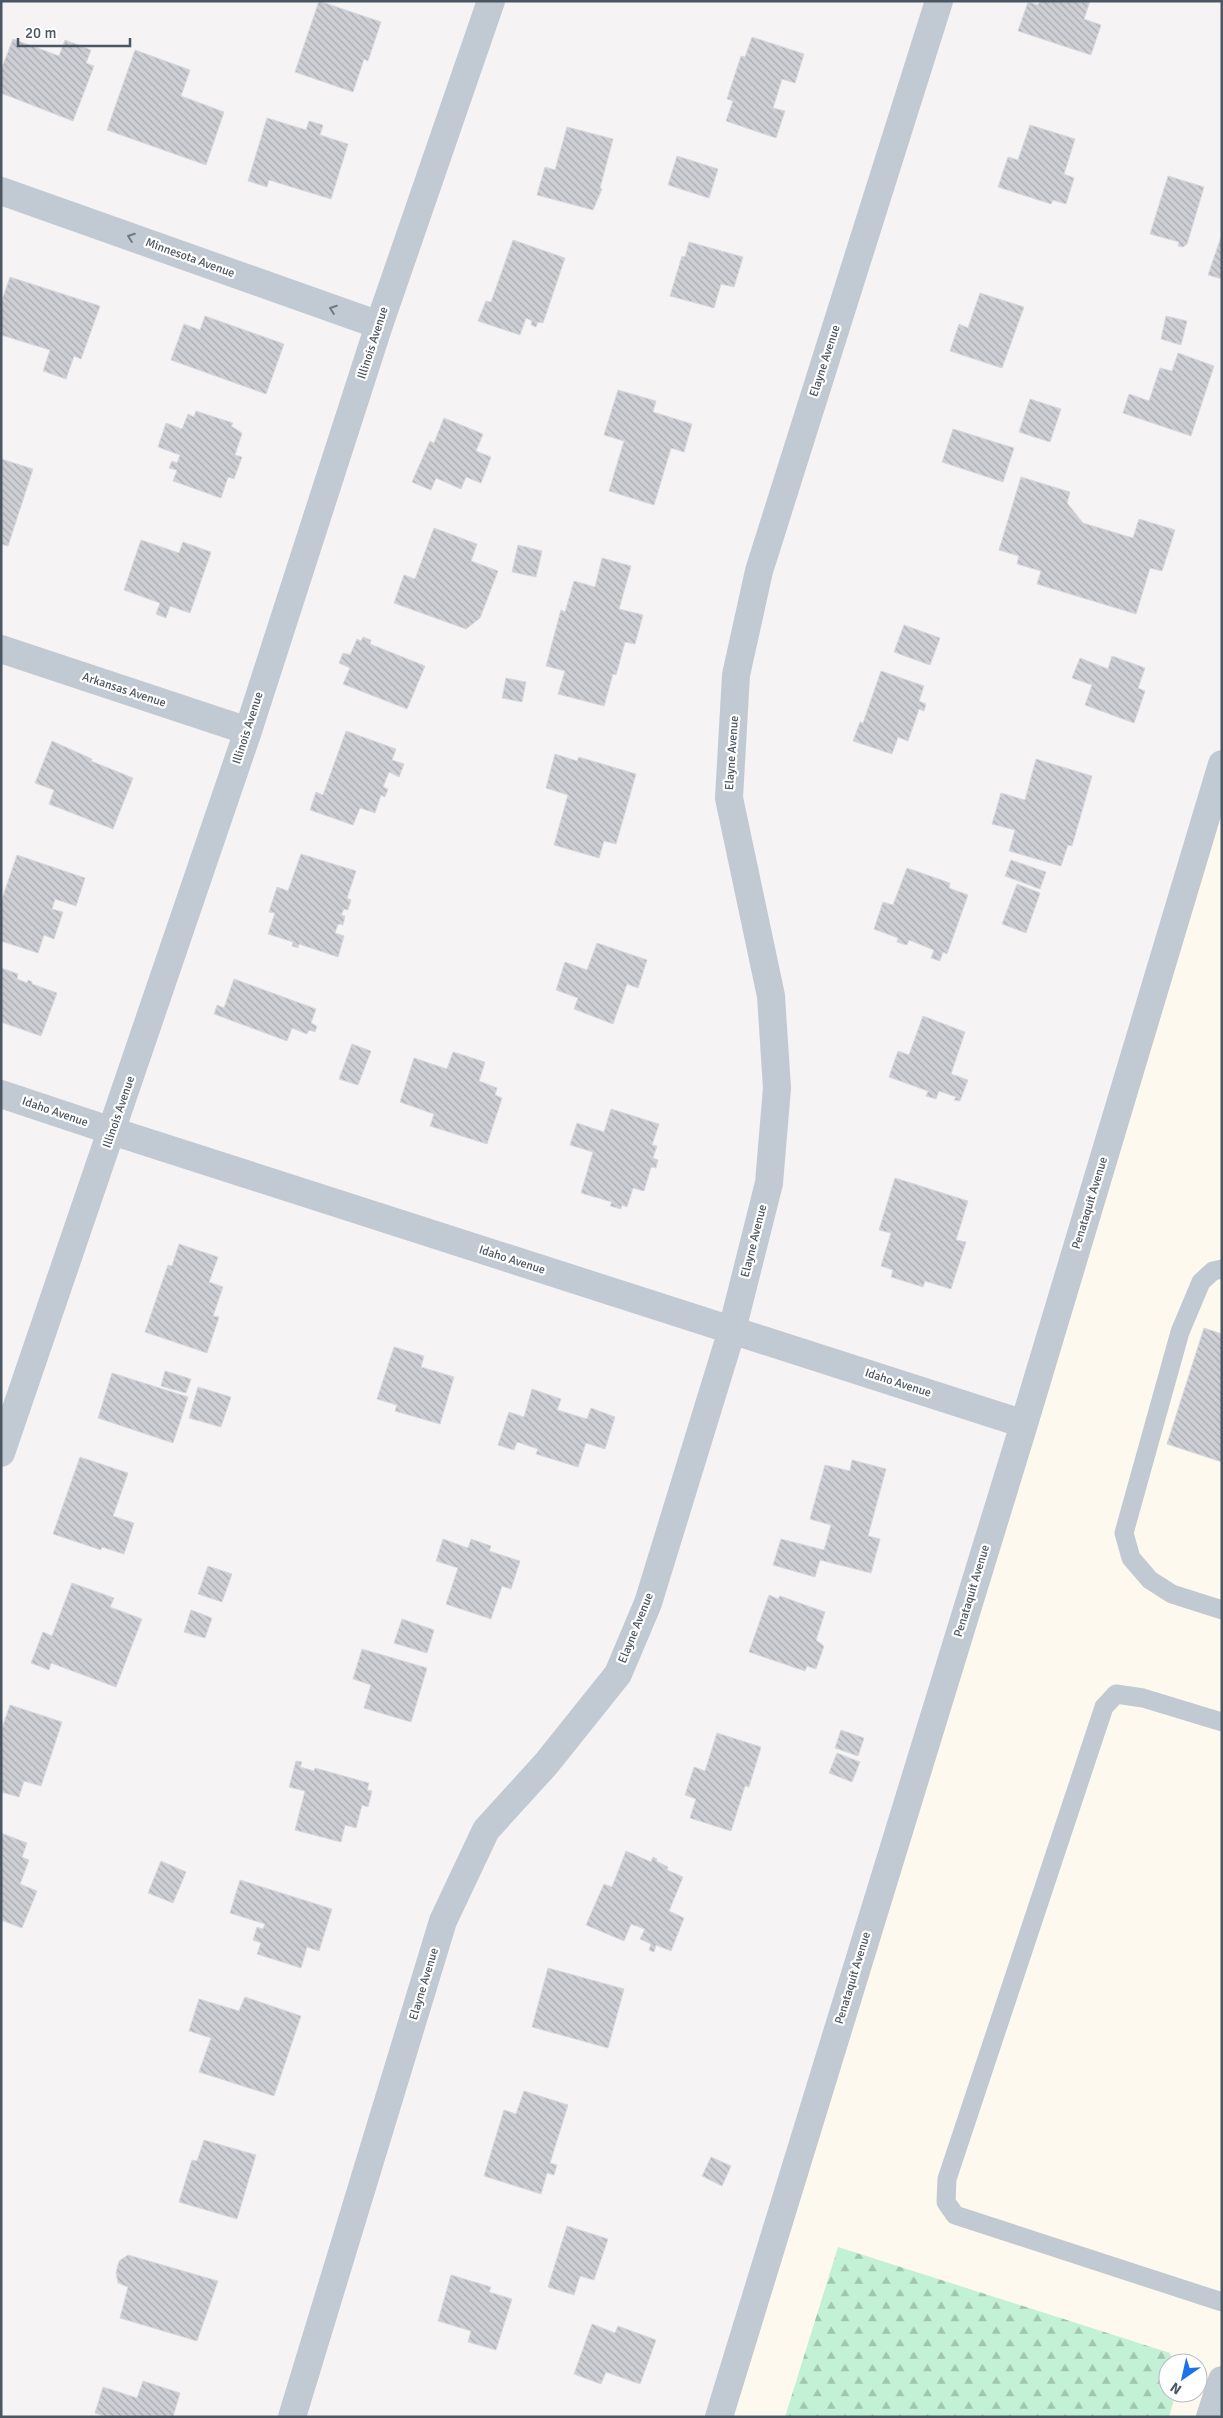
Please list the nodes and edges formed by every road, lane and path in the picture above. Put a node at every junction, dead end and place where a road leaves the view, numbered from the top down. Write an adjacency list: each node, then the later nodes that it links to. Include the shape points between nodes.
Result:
1 (491, 1): 4 (street, Illinois Avenue)
2 (939, 1): 11 (street, Elayne Avenue, via 759,571 736,676 729,798 771,996 777,1088 769,1183)
3 (1, 191): 4 (street, Minnesota Avenue, one-way to 3)
4 (379, 325): 6 (street, Illinois Avenue)
5 (1, 649): 6 (street, Arkansas Avenue)
6 (248, 731): 9 (street, Illinois Avenue)
7 (1222, 764): 12 (street, Penataquit Avenue)
8 (1, 1094): 9 (street, Idaho Avenue)
9 (112, 1131): 11 (street, Idaho Avenue); 13 (street, Illinois Avenue)
10 (1222, 1269): 14 (lane, via 1213,1271 1201,1282 1180,1332 1124,1533 1131,1558 1150,1580 1172,1594)
11 (732, 1330): 12 (street, Idaho Avenue); 19 (street, Elayne Avenue, via 648,1603 618,1674 546,1764 486,1830 443,1922)
12 (1024, 1424): 20 (street, Penataquit Avenue)
13 (1, 1454)
14 (1222, 1610)
15 (1222, 1722): 16 (lane, via 1143,1698 1116,1694 1104,1708 947,2179 946,2202 955,2216)
16 (1222, 2302)
17 (1222, 2380): 18 (street)
18 (1215, 2413)
19 (301, 2414)
20 (719, 2417)

